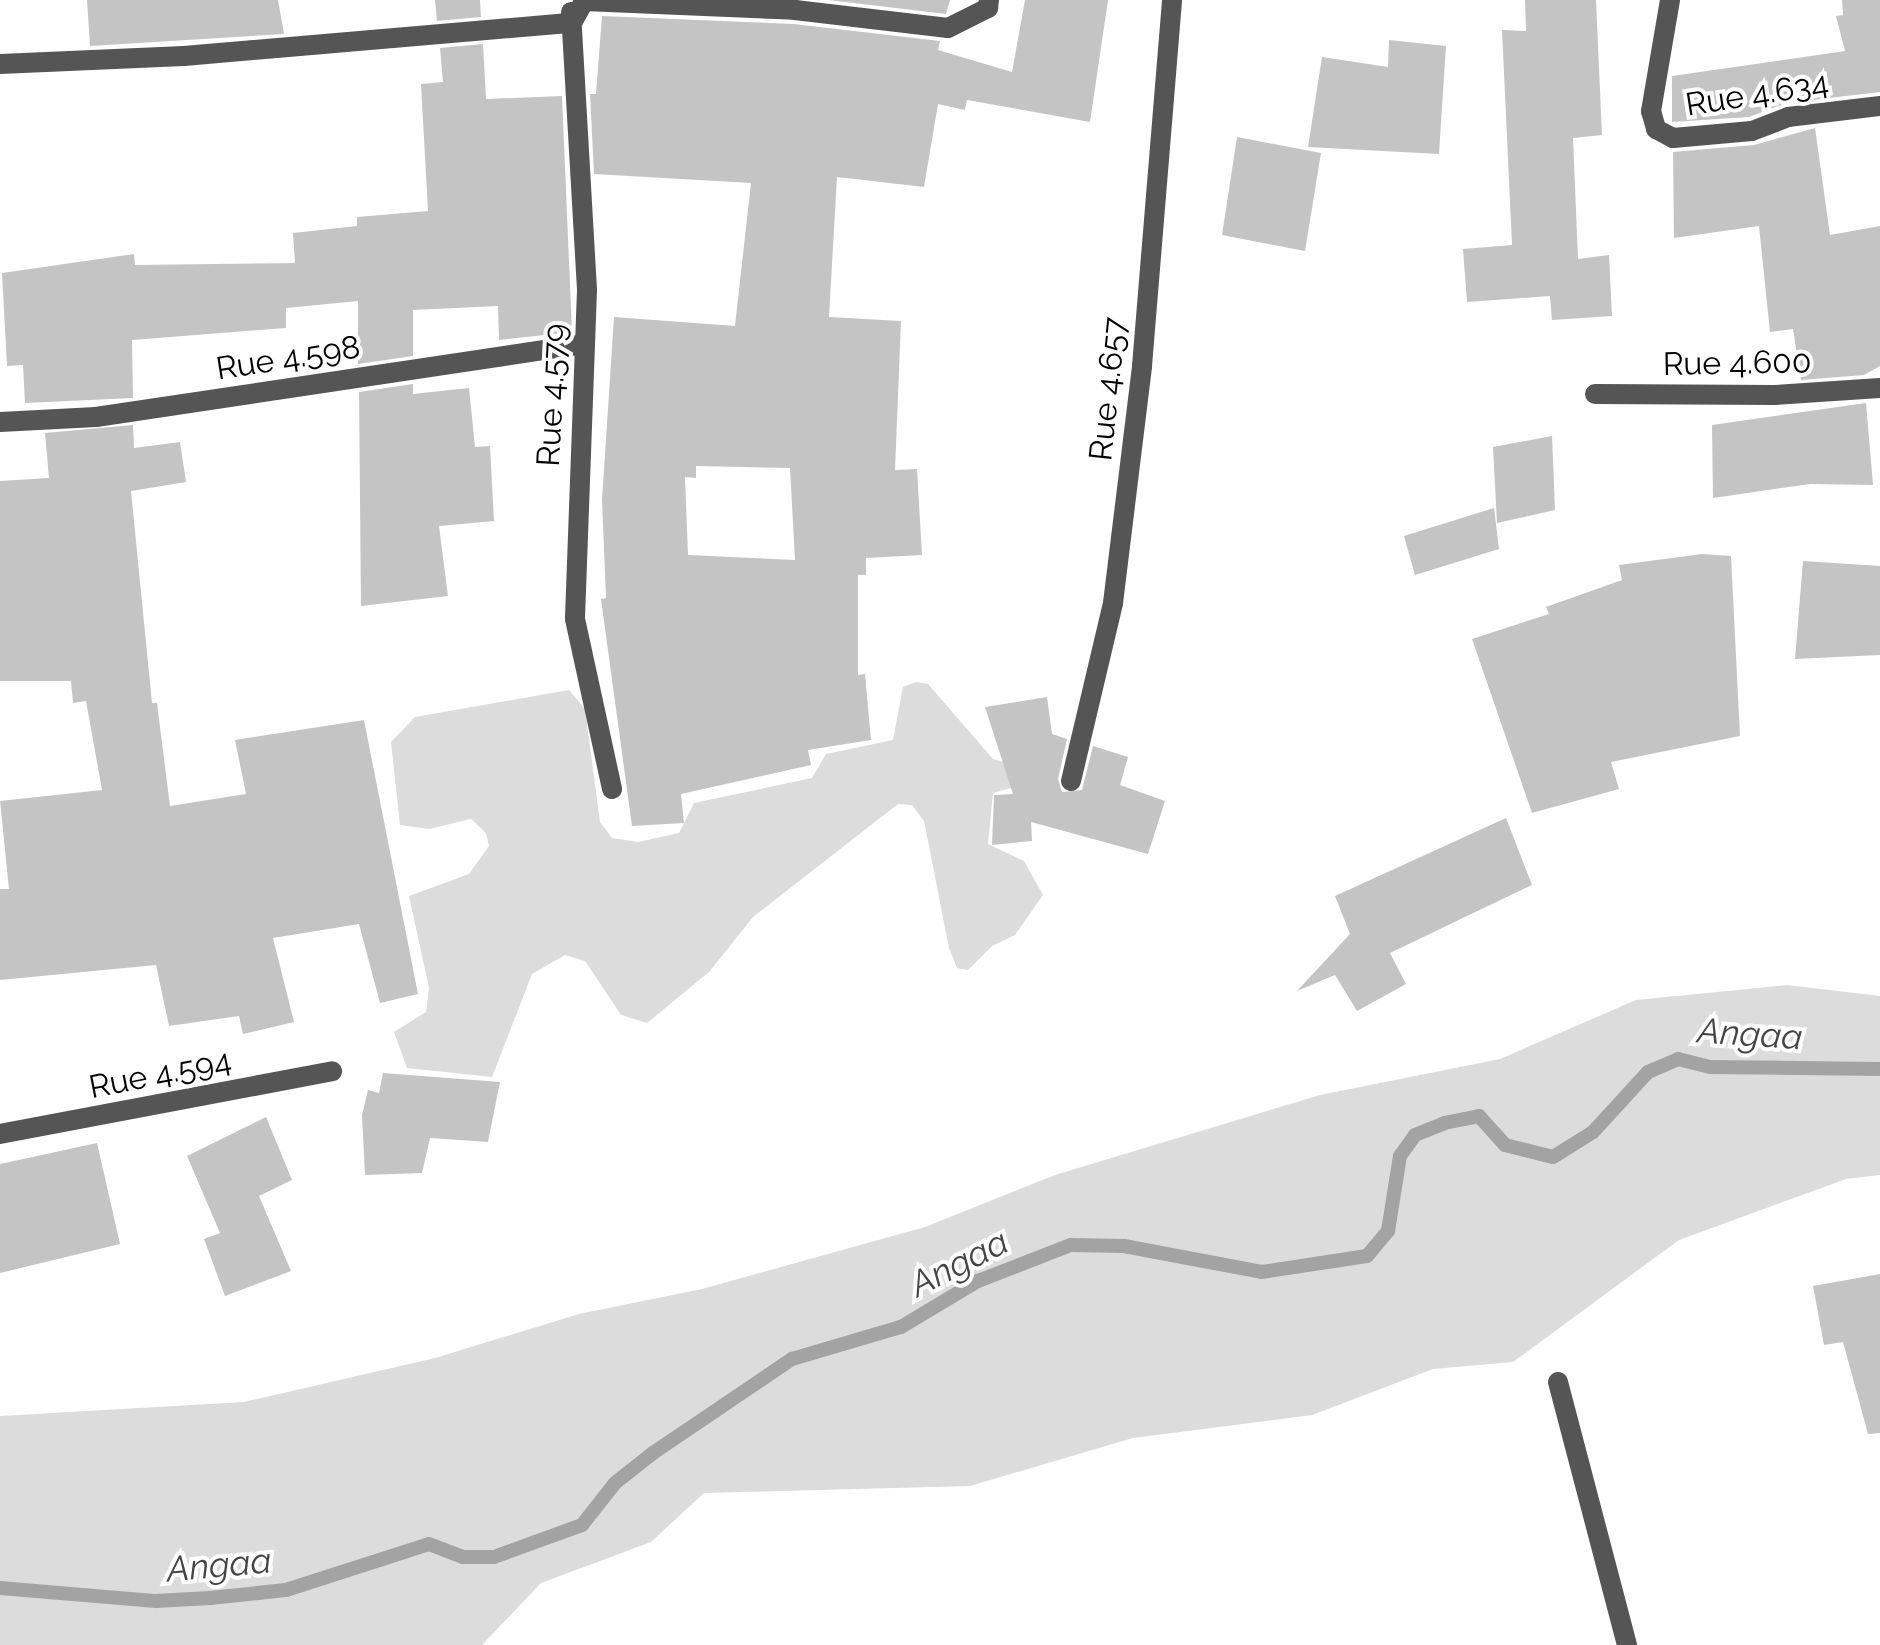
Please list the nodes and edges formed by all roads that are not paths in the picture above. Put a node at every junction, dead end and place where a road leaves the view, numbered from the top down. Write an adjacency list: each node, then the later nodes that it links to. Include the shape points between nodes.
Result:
1 (570, 0): 5 (street, Rue 4.579)
2 (989, 0): 5 (street, via 988,8 948,28 795,10 584,1)
3 (1172, 0): 12 (street, Rue 4.657, via 1142,366 1113,602)
4 (1670, 0): 7 (street, Rue 4.634, via 1651,111 1656,129 1673,138 1752,132 1788,116)
5 (572, 23): 6 (street, via 184,56); 8 (street, Rue 4.579, via 586,253)
6 (0, 64)
7 (1880, 106)
8 (584, 344): 11 (street, Rue 4.598, via 96,418); 13 (street, Rue 4.579, via 575,619)
9 (1880, 388): 10 (street, Rue 4.600, via 1776,396)
10 (1595, 394)
11 (0, 422)
12 (1071, 780)
13 (612, 789)
14 (332, 1071): 15 (street, Rue 4.594)
15 (0, 1134)
16 (1558, 1382): 17 (street)
17 (1627, 1645)

